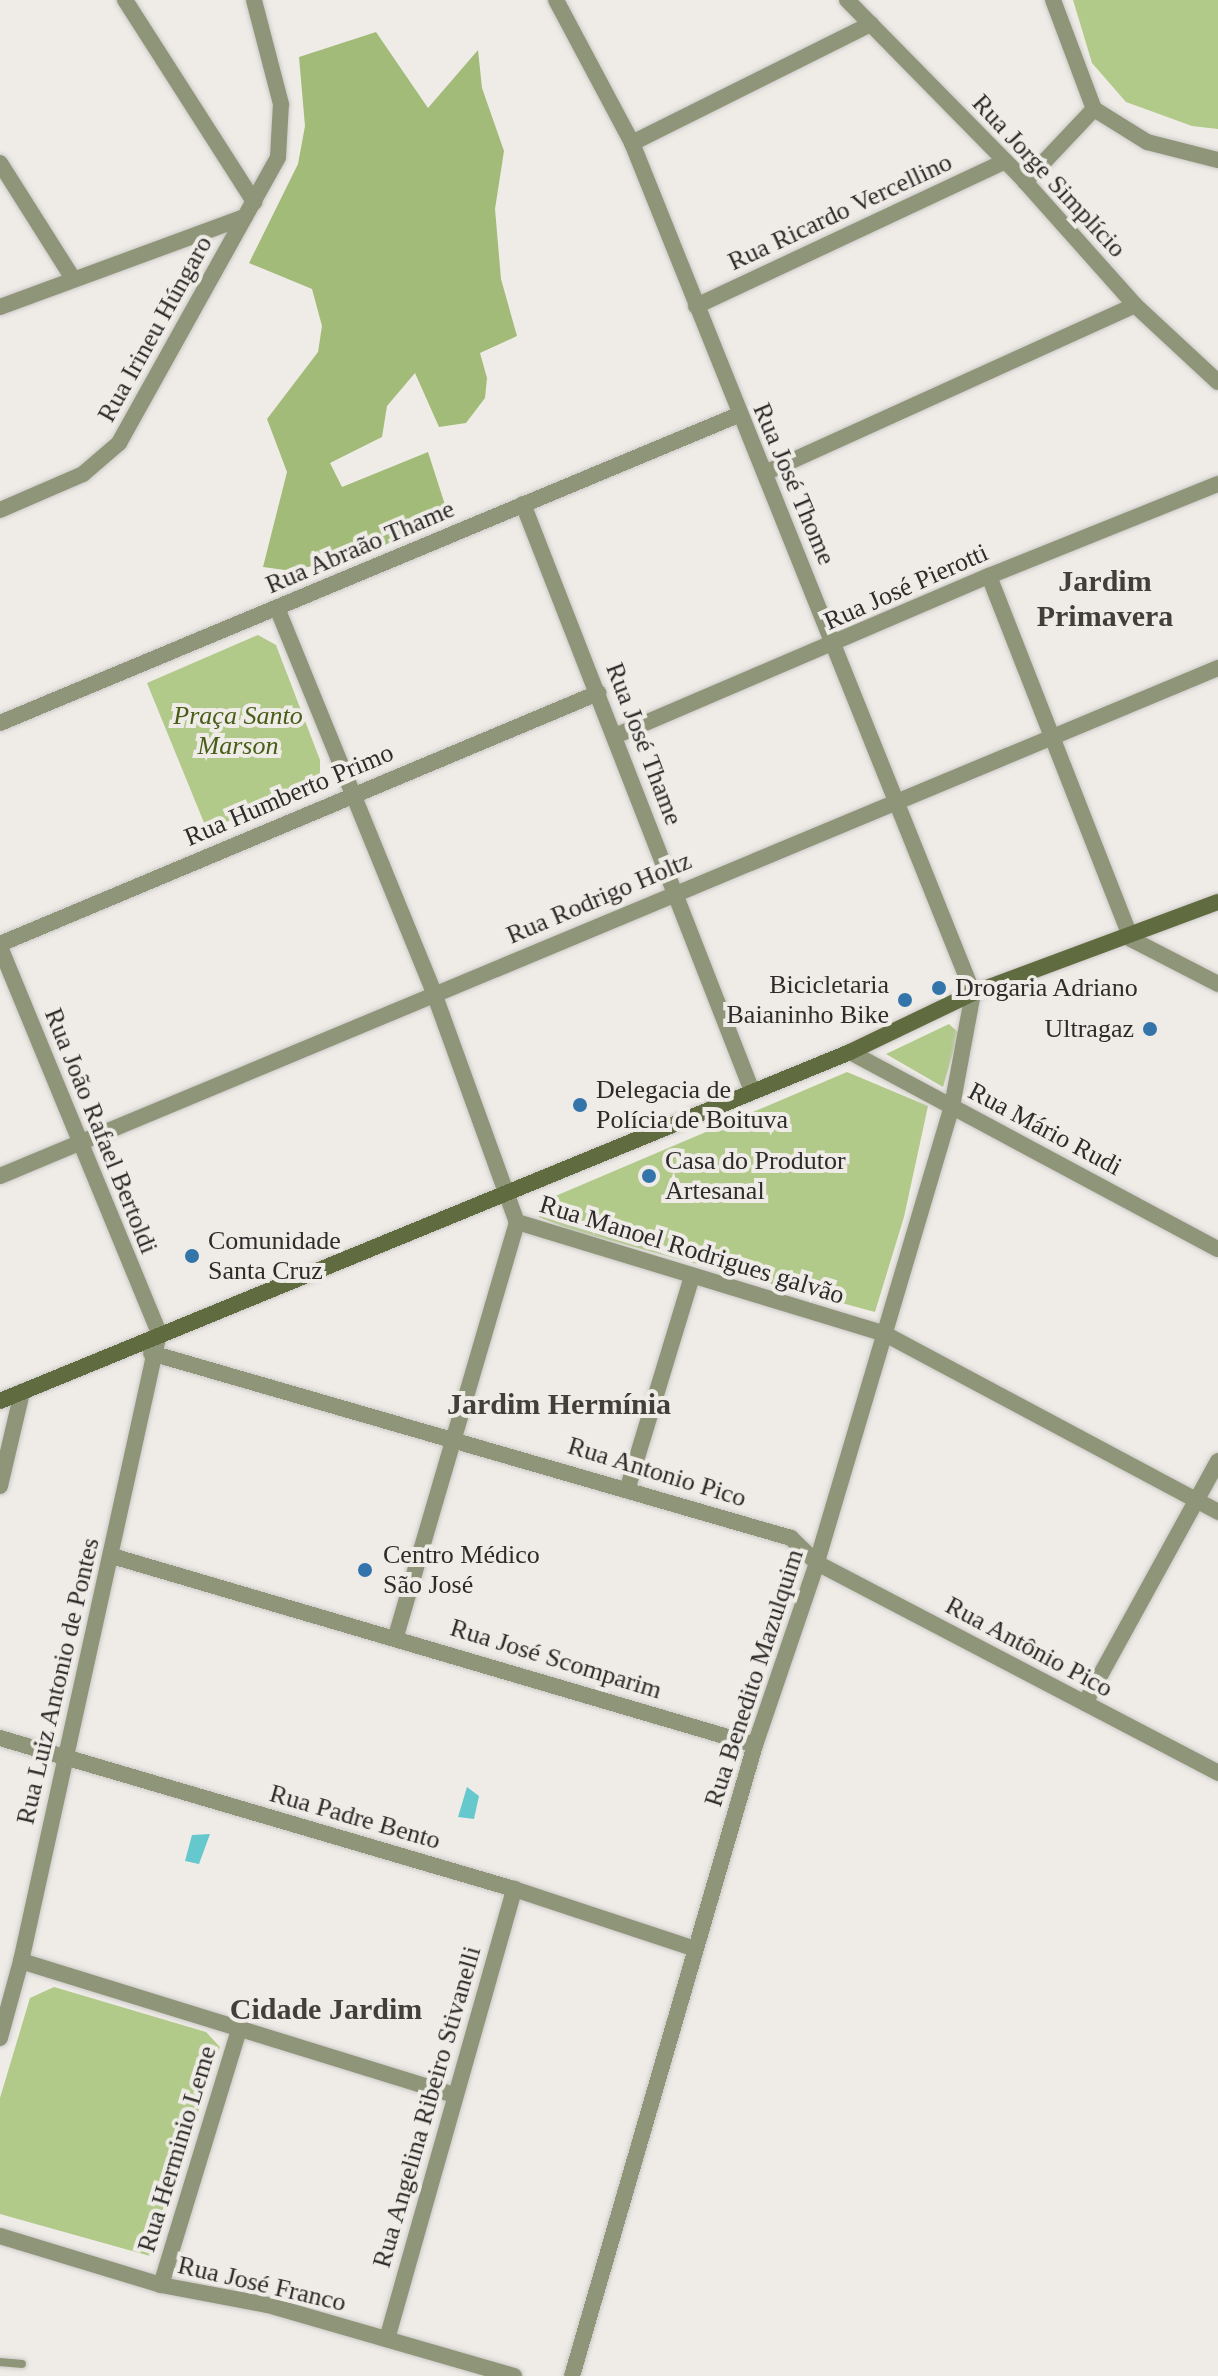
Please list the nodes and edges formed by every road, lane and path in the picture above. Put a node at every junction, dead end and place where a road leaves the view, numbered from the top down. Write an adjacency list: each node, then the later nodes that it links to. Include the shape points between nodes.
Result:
1 (125, 0): 13 (street)
2 (254, 0): 13 (street, Rua Irineu Húngaro, via 281,104 278,157)
3 (556, 0): 8 (street, Rua José Thome)
4 (847, 0): 6 (street, Rua Jorge Simplício)
5 (1053, 0): 7 (street)
6 (871, 24): 8 (street); 10 (street, Rua Jorge Simplício)
7 (1094, 109): 9 (street, via 1147,142); 12 (street)
8 (632, 143): 16 (street, Rua José Thome)
9 (1218, 160)
10 (1005, 161): 12 (street, Rua Jorge Simplício); 16 (street, Rua Ricardo Vercellino)
11 (0, 163): 14 (street)
12 (1025, 182): 15 (street, Rua Jorge Simplício)
13 (249, 210): 14 (street); 23 (street, Rua Irineu Húngaro, via 119,443 83,474)
14 (72, 277): 17 (street)
15 (1135, 305): 18 (street, Rua Jorge Simplício); 20 (street)
16 (696, 306): 19 (street, Rua José Thome)
17 (0, 307)
18 (1218, 382)
19 (738, 415): 20 (street, Rua José Thome); 22 (street, Rua Abraão Thame)
20 (765, 473): 26 (street, Rua José Thome)
21 (1218, 484): 24 (street, Rua José Pierotti)
22 (523, 504): 25 (street, Rua Abraão Thame); 28 (street, Rua José Thame)
23 (0, 510)
24 (989, 576): 26 (street, Rua José Pierotti); 31 (street)
25 (277, 608): 29 (street, Rua Abraão Thame); 32 (street, Rua Manoel Rodrigues galvão)
26 (836, 645): 30 (street, Rua José Pierotti); 33 (street, Rua José Thome)
27 (1218, 668): 31 (street, Rua Rodrigo Holtz)
28 (598, 693): 30 (street, Rua José Thame); 32 (street, Rua Humberto Primo)
29 (0, 723)
30 (615, 736): 34 (street, Rua José Thame)
31 (1051, 736): 33 (street, Rua Rodrigo Holtz); 36 (street)
32 (355, 793): 37 (street, Rua Humberto Primo); 40 (street, Rua Manoel Rodrigues galvão)
33 (894, 801): 34 (street, Rua Rodrigo Holtz); 39 (street, Rua José Thome)
34 (675, 891): 40 (street, Rua Rodrigo Holtz); 42 (street, Rua José Thame)
35 (1218, 902): 36 (main road)
36 (1131, 939): 38 (street); 39 (main road)
37 (0, 946): 44 (street, Rua João Rafael Bertoldi)
38 (1218, 984)
39 (973, 993): 41 (main road); 43 (street, Rua Benedito Mazulquim)
40 (435, 996): 44 (street, Rua Rodrigo Holtz); 46 (street, Rua Manoel Rodrigues galvão)
41 (850, 1052): 42 (main road); 43 (street, Rua Mário Rudi)
42 (752, 1091): 46 (main road)
43 (952, 1106): 48 (street, Rua Mário Rudi); 51 (street, Rua Benedito Mazulquim)
44 (78, 1143): 45 (street, Rua Rodrigo Holtz); 50 (street, Rua João Rafael Bertoldi)
45 (0, 1176)
46 (509, 1188): 47 (street, Rua Manoel Rodrigues galvão); 50 (main road)
47 (517, 1222): 49 (street, Rua Manoel Rodrigues galvão); 55 (street)
48 (1218, 1249)
49 (692, 1276): 51 (street, Rua Manoel Rodrigues galvão); 58 (street)
50 (159, 1333): 52 (street, Rua Luiz Antonio de Pontes); 53 (main road)
51 (885, 1334): 59 (street); 62 (street, Rua Benedito Mazulquim)
52 (151, 1353): 55 (street, Rua Antonio Pico); 61 (street, Rua Luiz Antonio de Pontes)
53 (22, 1392): 54 (main road); 57 (street)
54 (0, 1401)
55 (452, 1438): 58 (street, Rua Antonio Pico); 63 (street)
56 (1218, 1461): 59 (street)
57 (0, 1486)
58 (628, 1487): 62 (street, Rua Antonio Pico, via 791,1538)
59 (1197, 1501): 60 (street); 64 (street)
60 (1218, 1512)
61 (112, 1556): 63 (street, Rua José Scomparim); 67 (street, Rua Luiz Antonio de Pontes)
62 (817, 1563): 64 (street, Rua Antônio Pico); 66 (street, Rua Benedito Mazulquim)
63 (396, 1636): 66 (street, Rua José Scomparim)
64 (1085, 1703): 68 (street, Rua Antônio Pico)
65 (0, 1738): 67 (street, Rua Padre Bento)
66 (755, 1745): 70 (street, Rua Benedito Mazulquim)
67 (64, 1756): 69 (street, Rua Padre Bento); 71 (street, Rua Luiz Antonio de Pontes)
68 (1218, 1773)
69 (514, 1889): 70 (street, Rua Padre Bento); 74 (street, Rua Angelina Ribeiro Stivanelli)
70 (695, 1949): 81 (street, Rua Benedito Mazulquim)
71 (21, 1961): 72 (street); 73 (street, Rua Luiz Antonio de Pontes)
72 (240, 2026): 74 (street); 76 (street, Rua Herminio Leme)
73 (0, 2038)
74 (454, 2095): 77 (street, Rua Angelina Ribeiro Stivanelli)
75 (0, 2236): 76 (street, Rua José Franco)
76 (161, 2285): 77 (street, Rua José Franco, via 268,2305)
77 (387, 2339): 80 (street, Rua José Franco)
78 (0, 2362): 79 (lane)
79 (22, 2364)
80 (514, 2376)
81 (572, 2376)

